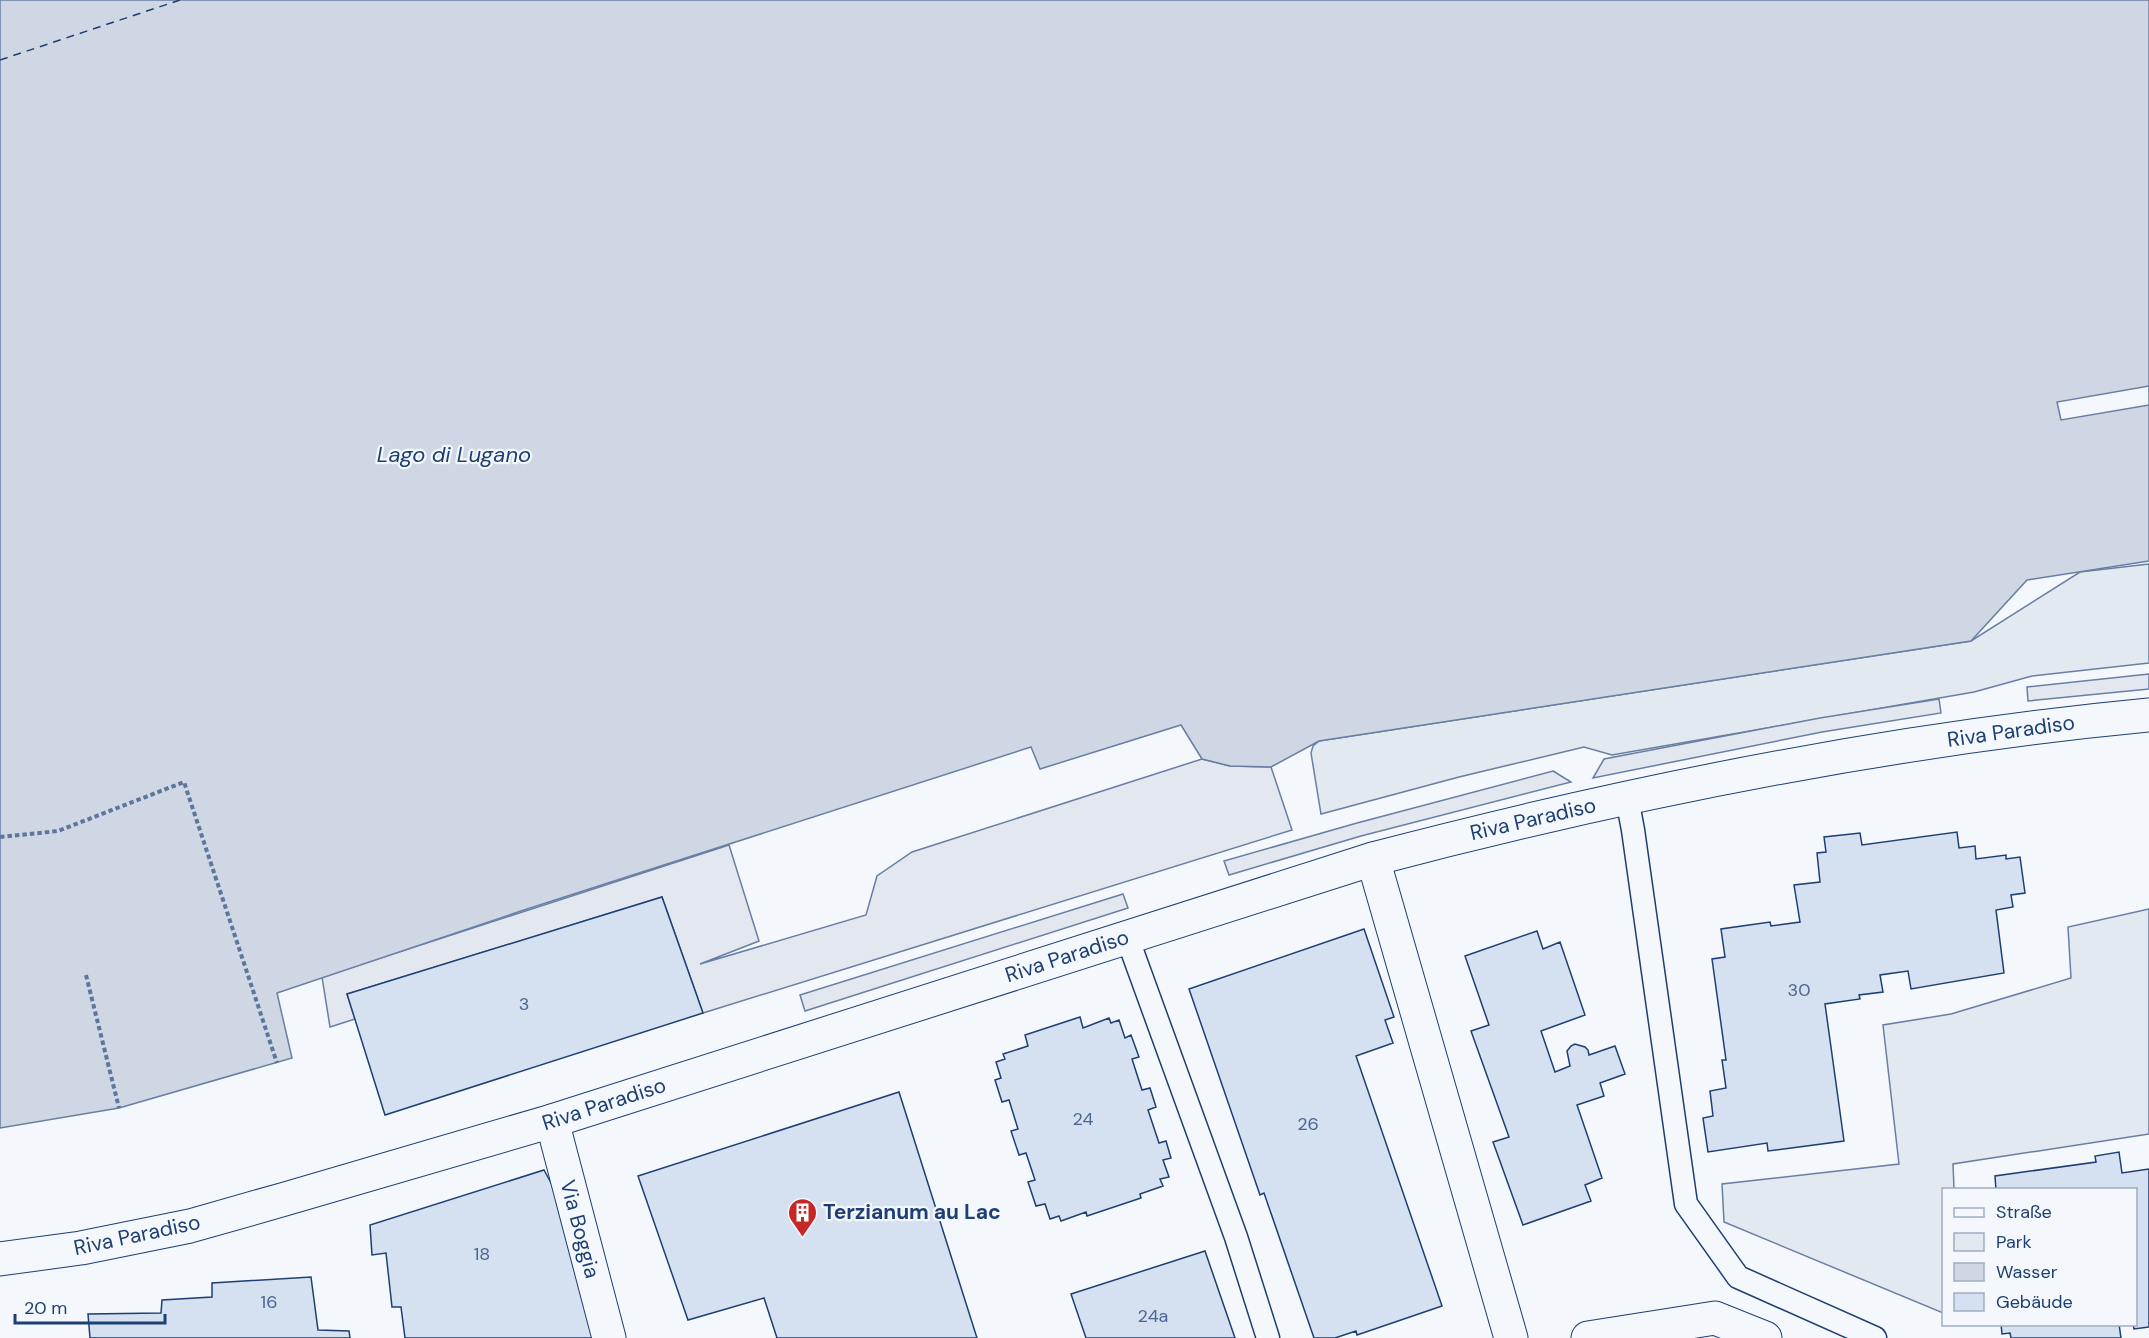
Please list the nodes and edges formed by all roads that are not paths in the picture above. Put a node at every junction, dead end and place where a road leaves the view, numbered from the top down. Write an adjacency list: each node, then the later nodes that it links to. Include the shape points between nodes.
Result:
1 (2149, 714): 2 (main road, Riva Paradiso, via 1896,746)
2 (1627, 798): 3 (main road, Riva Paradiso); 12 (lane, via 1686,1204 1738,1277)
3 (1373, 859): 4 (main road, Riva Paradiso); 9 (main road)
4 (1127, 936): 5 (main road, Riva Paradiso); 8 (lane, via 1236,1237)
5 (552, 1121): 6 (main road, Riva Paradiso, via 190,1226 81,1248); 7 (main road, Via Boggia)
6 (0, 1259)
7 (609, 1338)
8 (1268, 1338)
9 (1511, 1338)
10 (1588, 1338): 11 (main road, via 1716,1318)
11 (1765, 1338)
12 (1875, 1338)

